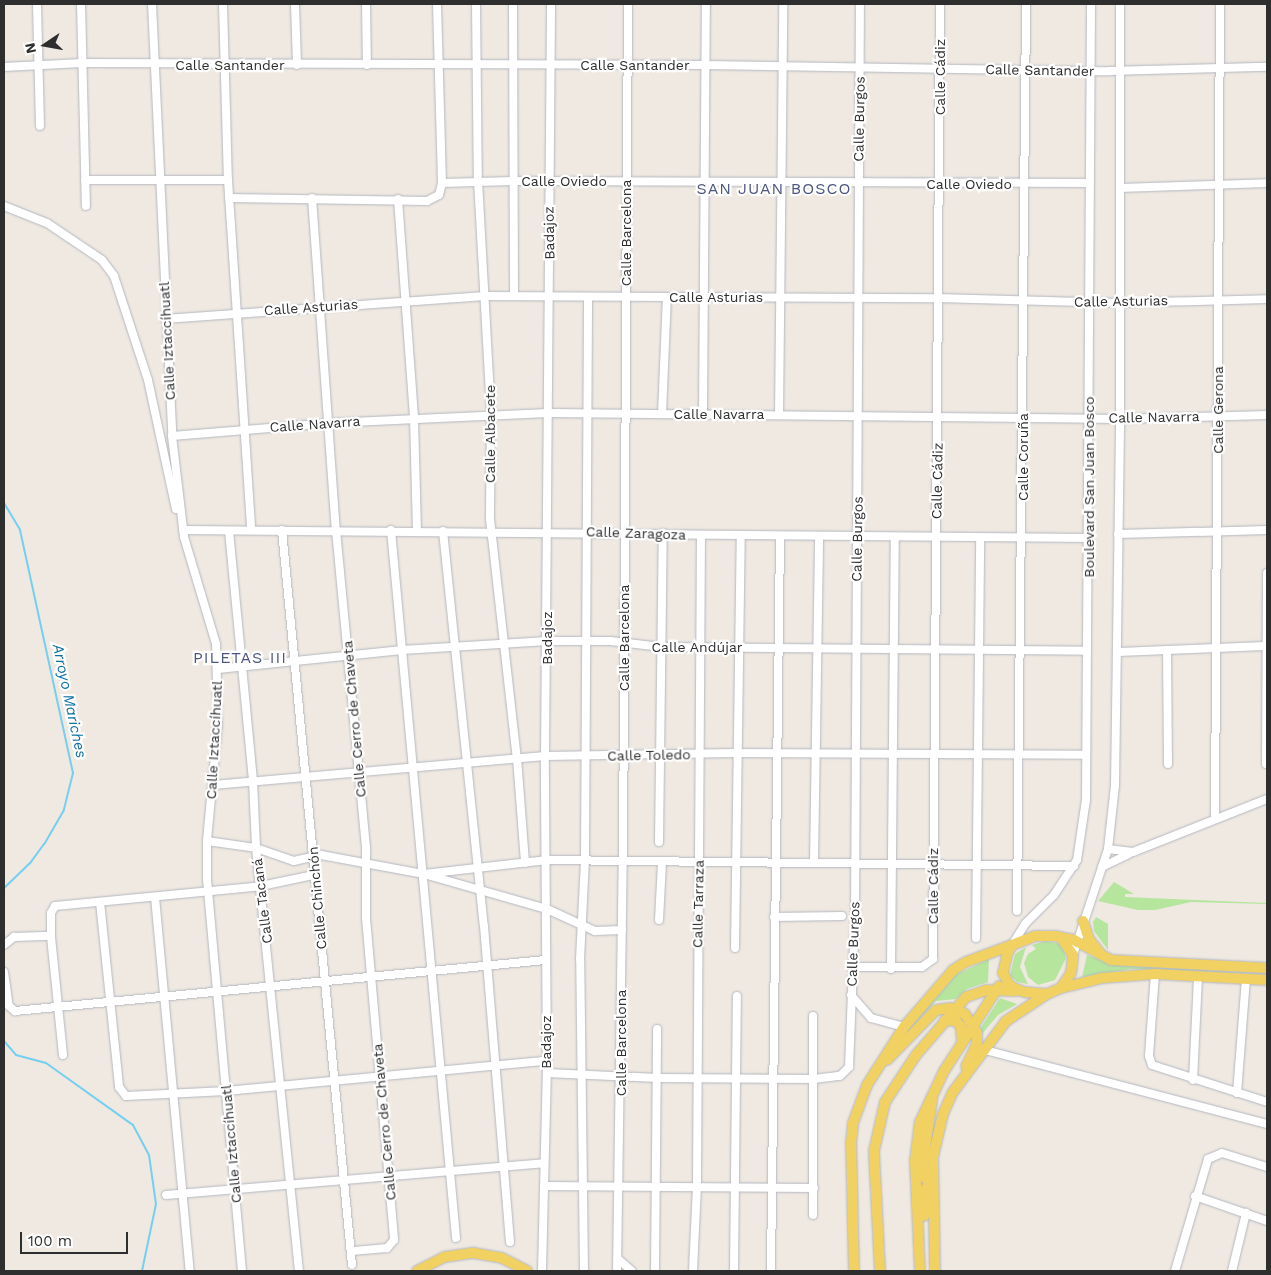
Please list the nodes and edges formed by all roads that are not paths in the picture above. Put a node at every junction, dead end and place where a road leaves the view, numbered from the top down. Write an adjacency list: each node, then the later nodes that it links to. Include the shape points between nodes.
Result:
1 (37, 4): 21 (street)
2 (81, 4): 20 (street)
3 (152, 4): 22 (street, Calle Iztaccíhuatl)
4 (223, 4): 23 (street)
5 (295, 4): 26 (street)
6 (366, 4): 31 (street)
7 (437, 4): 27 (street)
8 (476, 4): 28 (street, Calle Albacete)
9 (513, 4): 24 (street)
10 (551, 4): 25 (street, Badajoz)
11 (628, 4): 29 (street, Calle Barcelona)
12 (706, 4): 30 (street)
13 (783, 4): 32 (street)
14 (860, 4): 33 (street, Calle Burgos)
15 (940, 4): 36 (street, Calle Cádiz)
16 (1026, 4): 38 (street, Calle Coruña)
17 (1091, 4): 39 (street, Boulevard San Juan Bosco)
18 (1120, 4): 40 (street, Boulevard San Juan Bosco)
19 (1220, 4): 37 (street, Calle Gerona)
20 (82, 62): 21 (street, Calle Santander); 22 (street, Calle Santander); 42 (street)
21 (38, 63): 35 (street, Calle Santander); 41 (street)
22 (154, 64): 23 (street, Calle Santander); 44 (street, Calle Iztaccíhuatl)
23 (225, 64): 26 (street, Calle Santander); 43 (street)
24 (515, 64): 25 (street, Calle Santander); 28 (street, Calle Santander); 46 (street)
25 (550, 64): 29 (street, Calle Santander); 47 (street, Badajoz)
26 (297, 65): 31 (street, Calle Santander)
27 (437, 65): 28 (street, Calle Santander); 31 (street, Calle Santander); 51 (street)
28 (478, 65): 45 (street, Calle Albacete)
29 (628, 65): 30 (street, Calle Santander); 48 (street, Calle Barcelona)
30 (706, 65): 32 (street, Calle Santander); 49 (street)
31 (367, 66)
32 (783, 66): 33 (street, Calle Santander); 50 (street)
33 (860, 67): 36 (street, Calle Santander); 53 (street, Calle Burgos)
34 (1267, 67): 37 (street, Calle Santander)
35 (4, 68)
36 (940, 68): 38 (street, Calle Santander); 54 (street, Calle Cádiz)
37 (1219, 68): 40 (street, Calle Santander); 57 (street, Calle Gerona)
38 (1025, 70): 39 (street, Calle Santander); 55 (street, Calle Coruña)
39 (1092, 71): 40 (street, Calle Santander); 52 (street, Boulevard San Juan Bosco)
40 (1119, 71): 58 (street, Boulevard San Juan Bosco)
41 (40, 126)
42 (85, 180): 44 (street); 63 (street)
43 (228, 180): 44 (street); 59 (street)
44 (159, 181): 82 (street, Calle Iztaccíhuatl)
45 (478, 181): 46 (street, Calle Oviedo); 51 (street, Calle Oviedo); 64 (street, Calle Albacete)
46 (513, 181): 47 (street, Calle Oviedo); 65 (street)
47 (548, 181): 48 (street, Calle Oviedo); 66 (street, Badajoz)
48 (626, 181): 49 (street, Calle Oviedo); 67 (street, Calle Barcelona)
49 (706, 181): 50 (street, Calle Oviedo); 70 (street)
50 (782, 182): 53 (street, Calle Oviedo); 71 (street)
51 (442, 183): 61 (street, via 439,196 433,199)
52 (1090, 183): 55 (street, Calle Oviedo); 78 (street, Boulevard San Juan Bosco)
53 (858, 184): 54 (street, Calle Oviedo); 72 (street, Calle Burgos)
54 (939, 184): 55 (street, Calle Oviedo); 73 (street, Calle Cádiz)
55 (1023, 184): 76 (street, Calle Coruña)
56 (1267, 184): 57 (street)
57 (1218, 185): 58 (street); 74 (street, Calle Gerona)
58 (1120, 188): 79 (street, Boulevard San Juan Bosco)
59 (229, 198): 60 (street); 81 (street)
60 (312, 198): 61 (street); 80 (street, Calle Cerro de Chaveta)
61 (398, 199): 77 (street)
62 (4, 206): 101 (street, via 48,223 102,260 114,276 148,380)
63 (86, 206)
64 (485, 296): 65 (street, Calle Asturias); 77 (street, Calle Asturias); 88 (street, Calle Albacete)
65 (514, 296): 66 (street, Calle Asturias)
66 (549, 297): 69 (street, Calle Asturias); 83 (street, Badajoz)
67 (626, 297): 68 (street, Calle Asturias); 69 (street, Calle Asturias); 85 (street, Calle Barcelona)
68 (667, 297): 70 (street, Calle Asturias); 86 (street)
69 (588, 298): 84 (street)
70 (705, 298): 71 (street, Calle Asturias); 87 (street)
71 (781, 298): 72 (street, Calle Asturias); 89 (street)
72 (859, 298): 73 (street, Calle Asturias); 93 (street, Calle Burgos)
73 (937, 298): 76 (street, Calle Asturias); 94 (street, Calle Cádiz)
74 (1218, 299): 75 (street, Calle Asturias); 79 (street, Calle Asturias); 92 (street, Calle Gerona)
75 (1267, 299)
76 (1023, 300): 78 (street, Calle Asturias); 91 (street, Calle Coruña)
77 (404, 301): 80 (street, Calle Asturias); 95 (street)
78 (1091, 303): 79 (street, Calle Asturias); 96 (street, Boulevard San Juan Bosco)
79 (1119, 303): 97 (street, Boulevard San Juan Bosco)
80 (320, 306): 81 (street, Calle Asturias); 98 (street, Calle Cerro de Chaveta)
81 (237, 312): 82 (street, Calle Asturias); 99 (street)
82 (165, 319): 100 (street, Calle Iztaccíhuatl)
83 (548, 413): 84 (street, Calle Navarra); 88 (street, Calle Navarra); 110 (street, Badajoz)
84 (586, 413): 85 (street, Calle Navarra); 111 (street)
85 (625, 413): 86 (street, Calle Navarra); 113 (street, Calle Barcelona)
86 (662, 414): 87 (street, Calle Navarra)
87 (703, 414): 89 (street, Calle Navarra)
88 (491, 415): 95 (street, Calle Navarra); 112 (street, Calle Albacete)
89 (779, 415): 93 (street, Calle Navarra)
90 (1267, 415): 92 (street, Calle Navarra)
91 (1024, 416): 94 (street, Calle Navarra); 96 (street, Calle Navarra); 124 (street, Calle Coruña)
92 (1218, 416): 97 (street, Calle Navarra); 114 (street, Calle Gerona)
93 (859, 417): 94 (street, Calle Navarra); 121 (street, Calle Burgos)
94 (938, 417): 123 (street, Calle Cádiz)
95 (414, 418): 98 (street, Calle Navarra); 108 (street)
96 (1090, 418): 97 (street, Calle Navarra); 125 (street, Boulevard San Juan Bosco)
97 (1120, 419): 116 (street, Boulevard San Juan Bosco)
98 (330, 423): 99 (street, Calle Navarra); 104 (street, Calle Cerro de Chaveta)
99 (246, 429): 100 (street, Calle Navarra); 102 (street)
100 (172, 436): 101 (street, Calle Iztaccíhuatl)
101 (183, 530): 107 (street, Calle Zaragoza); 152 (street, Calle Iztaccíhuatl, via 215,632)
102 (251, 530): 103 (street, Calle Zaragoza); 107 (street, Calle Zaragoza)
103 (282, 530): 104 (street, Calle Zaragoza); 150 (street, Calle Chinchón)
104 (336, 530): 105 (street, Calle Zaragoza); 149 (street, Calle Cerro de Chaveta)
105 (391, 530): 108 (street, Calle Zaragoza); 143 (street)
106 (1267, 530): 114 (street)
107 (229, 531): 151 (street, Calle Tacaná)
108 (417, 531): 109 (street, Calle Zaragoza)
109 (442, 531): 112 (street, Calle Zaragoza); 132 (street)
110 (548, 531): 111 (street, Calle Zaragoza); 112 (street, Calle Zaragoza); 129 (street, Badajoz)
111 (586, 531): 113 (street, Calle Zaragoza); 128 (street)
112 (491, 532): 130 (street, Calle Albacete)
113 (624, 532): 115 (street, Calle Zaragoza); 131 (street, Calle Barcelona)
114 (1217, 532): 116 (street); 141 (street, Calle Gerona)
115 (663, 533): 117 (street, Calle Zaragoza); 134 (street)
116 (1118, 534): 148 (street, Boulevard San Juan Bosco)
117 (701, 536): 118 (street, Calle Zaragoza); 135 (street, Calle Tarraza)
118 (741, 536): 119 (street, Calle Zaragoza); 137 (street)
119 (780, 536): 120 (street, Calle Zaragoza); 136 (street)
120 (819, 537): 121 (street, Calle Zaragoza); 138 (street)
121 (857, 537): 122 (street, Calle Zaragoza); 139 (street, Calle Burgos)
122 (895, 538): 123 (street, Calle Zaragoza); 140 (street)
123 (935, 538): 126 (street, Calle Zaragoza); 142 (street, Calle Cádiz)
124 (1022, 538): 125 (street, Calle Zaragoza); 126 (street, Calle Zaragoza); 145 (street, Calle Coruña)
125 (1090, 538): 147 (street, Boulevard San Juan Bosco)
126 (980, 539): 144 (street)
127 (1267, 573): 133 (street)
128 (586, 640): 129 (street, Calle Andújar); 131 (street, Calle Andújar); 160 (street)
129 (548, 641): 130 (street, Calle Andújar); 159 (street, Badajoz)
130 (504, 642): 132 (street, Calle Andújar); 167 (street, Calle Albacete)
131 (624, 644): 134 (street, Calle Andújar); 166 (street, Calle Barcelona)
132 (454, 646): 143 (street, Calle Andújar); 168 (street)
133 (1267, 646): 141 (street); 170 (street)
134 (662, 647): 135 (street, Calle Andújar); 161 (street)
135 (701, 647): 137 (street, Calle Andújar); 154 (street, Calle Tarraza)
136 (779, 647): 137 (street, Calle Andújar); 138 (street, Calle Andújar); 155 (street)
137 (740, 648): 153 (street)
138 (818, 648): 139 (street, Calle Andújar); 156 (street)
139 (856, 648): 140 (street, Calle Andújar); 157 (street, Calle Burgos)
140 (895, 648): 142 (street, Calle Andújar); 162 (street)
141 (1217, 648): 146 (street); 177 (street, Calle Gerona)
142 (934, 649): 144 (street, Calle Andújar); 163 (street, Calle Cádiz)
143 (402, 650): 149 (street, Calle Andújar); 171 (street)
144 (979, 650): 145 (street, Calle Andújar); 164 (street)
145 (1020, 650): 147 (street, Calle Andújar); 165 (street, Calle Coruña)
146 (1168, 650): 148 (street); 169 (street)
147 (1087, 651): 158 (street, Boulevard San Juan Bosco)
148 (1117, 652): 181 (street, Boulevard San Juan Bosco, via 1115,786)
149 (348, 655): 150 (street, Calle Andújar); 172 (street, Calle Cerro de Chaveta)
150 (295, 661): 151 (street, Calle Andújar); 173 (street, Calle Chinchón)
151 (244, 667): 152 (street, Calle Andújar); 174 (street, Calle Tacaná)
152 (218, 668): 175 (street, Calle Iztaccíhuatl)
153 (738, 753): 154 (street, Calle Toledo); 155 (street, Calle Toledo); 190 (street)
154 (699, 754): 161 (street, Calle Toledo); 189 (street, Calle Tarraza)
155 (775, 754): 156 (street, Calle Toledo); 187 (street)
156 (816, 754): 157 (street, Calle Toledo); 191 (street)
157 (856, 754): 162 (street, Calle Toledo); 192 (street, Calle Burgos)
158 (1086, 755): 165 (street, Calle Toledo); 199 (street, Boulevard San Juan Bosco, via 1082,844)
159 (545, 756): 160 (street, Calle Toledo); 167 (street, Calle Toledo); 184 (street, Badajoz)
160 (585, 756): 166 (street, Calle Toledo); 185 (street)
161 (661, 756): 166 (street, Calle Toledo); 179 (street)
162 (893, 756): 163 (street, Calle Toledo); 195 (street)
163 (933, 756): 164 (street, Calle Toledo); 196 (street, Calle Cádiz)
164 (978, 756): 165 (street, Calle Toledo); 197 (street)
165 (1020, 756): 198 (street, Calle Coruña)
166 (623, 757): 186 (street, Calle Barcelona)
167 (517, 758): 168 (street, Calle Toledo); 193 (street, Calle Albacete)
168 (466, 762): 171 (street, Calle Toledo); 201 (street)
169 (1168, 764)
170 (1266, 764)
171 (413, 767): 172 (street, Calle Toledo); 202 (street)
172 (359, 773): 173 (street, Calle Toledo); 188 (street, Calle Cerro de Chaveta)
173 (305, 776): 174 (street, Calle Toledo); 183 (street, Calle Chinchón)
174 (253, 780): 175 (street, Calle Toledo); 180 (street, Calle Tacaná)
175 (213, 785): 178 (street, Calle Iztaccíhuatl)
176 (1267, 798): 177 (street)
177 (1215, 817): 182 (street)
178 (207, 841): 180 (street); 206 (street, Calle Iztaccíhuatl)
179 (659, 842)
180 (256, 848): 183 (street, via 294,860); 204 (street, Calle Tacaná)
181 (1108, 849): 182 (street); 200 (street, Boulevard San Juan Bosco)
182 (1133, 852): 200 (street)
183 (313, 856): 188 (street); 203 (street, Calle Chinchón)
184 (546, 860): 185 (street); 193 (street); 209 (street, Badajoz)
185 (585, 860): 186 (street); 215 (street)
186 (623, 861): 194 (street); 216 (street, Calle Barcelona)
187 (776, 861): 190 (street); 191 (street); 212 (street)
188 (366, 862): 202 (street); 236 (street, Calle Cerro de Chaveta)
189 (699, 862): 190 (street); 194 (street); 272 (street, Calle Tarraza)
190 (738, 862): 223 (street)
191 (814, 862): 192 (street)
192 (855, 862): 195 (street); 228 (street, Calle Burgos)
193 (525, 863): 201 (street)
194 (662, 863): 213 (street)
195 (894, 863): 196 (street); 229 (street)
196 (934, 863): 197 (street); 229 (street, Calle Cádiz, via 933,959 922,967)
197 (977, 864): 198 (street); 218 (street)
198 (1018, 865): 199 (street); 210 (street, Calle Coruña)
199 (1074, 866): 222 (street, Boulevard San Juan Bosco, via 1054,895 1020,930)
200 (1102, 867): 214 (street, Boulevard San Juan Bosco)
201 (477, 868): 202 (street); 205 (street)
202 (424, 874): 205 (street); 231 (street)
203 (313, 875): 204 (street); 239 (street, Calle Chinchón)
204 (261, 886): 206 (street); 240 (street, Calle Tacaná)
205 (480, 890): 209 (street); 227 (street)
206 (208, 892): 207 (street); 243 (street, Calle Iztaccíhuatl)
207 (155, 897): 208 (street); 248 (street)
208 (100, 902): 217 (street, via 55,906 51,913); 249 (street)
209 (547, 910): 215 (street); 226 (street, Badajoz)
210 (1017, 911)
211 (842, 916): 212 (street)
212 (774, 917): 273 (street)
213 (659, 920)
214 (1083, 921): 220 (street, Boulevard San Juan Bosco); 225 (main road, via 1089,939)
215 (583, 925): 216 (street, via 595,931); 267 (street, via 580,959)
216 (622, 930): 269 (street, Calle Barcelona)
217 (51, 936): 221 (street, via 14,937); 250 (street)
218 (976, 938)
219 (1061, 938): 220 (main road); 222 (main road, via 1035,936); 224 (main road)
220 (1079, 942): 224 (street, Boulevard San Juan Bosco); 225 (main road)
221 (4, 944)
222 (1012, 945): 233 (main road); 256 (main road, via 953,970)
223 (735, 948)
224 (1074, 955): 241 (main road, via 1071,973)
225 (1104, 957): 230 (main road)
226 (546, 960): 227 (street); 262 (street, Badajoz)
227 (486, 966): 231 (street); 263 (street)
228 (853, 968): 229 (street); 246 (street, Calle Burgos)
229 (891, 968)
230 (1267, 968)
231 (433, 970): 236 (street); 265 (street)
232 (4, 972): 250 (street, via 12,1011)
233 (1003, 973): 242 (main road); 244 (main road, via 1006,981)
234 (1155, 974): 235 (main road); 241 (main road, via 1102,978); 276 (street, via 1149,1061 1157,1068)
235 (1198, 976): 237 (main road); 276 (street)
236 (371, 977): 239 (street); 268 (street, Calle Cerro de Chaveta)
237 (1246, 979): 238 (main road); 281 (street)
238 (1267, 980)
239 (325, 981): 240 (street); 277 (street, Calle Chinchón)
240 (271, 987): 243 (street); 278 (street, Calle Tacaná)
241 (1061, 988): 245 (main road)
242 (998, 989): 244 (main road); 251 (main road, via 970,995); 257 (main road)
243 (218, 991): 248 (street); 279 (street, Calle Iztaccíhuatl)
244 (1017, 991): 245 (main road)
245 (1046, 994): 260 (main road, via 1006,1021)
246 (851, 995): 252 (street); 255 (street, Calle Burgos)
247 (737, 996): 275 (street)
248 (164, 997): 249 (street); 282 (street)
249 (111, 1002): 250 (street); 282 (street, via 119,1087 126,1096)
250 (58, 1008): 261 (street)
251 (956, 1008): 254 (main road); 257 (main road); 264 (main road, via 936,1010)
252 (865, 1015): 255 (street); 256 (street, via 879,1023)
253 (813, 1016): 274 (street)
254 (945, 1020): 259 (main road, via 956,1021 961,1027 964,1035); 329 (main road, via 900,1077 878,1125 874,1151)
255 (851, 1022): 274 (street, Calle Burgos, via 850,1060 846,1073 832,1079)
256 (904, 1027): 264 (main road)
257 (975, 1027): 259 (main road); 270 (main road, via 978,1038)
258 (657, 1029): 271 (street)
259 (961, 1047): 280 (main road)
260 (985, 1050): 270 (main road); 284 (street)
261 (63, 1055)
262 (546, 1061): 263 (street); 266 (street, Badajoz)
263 (495, 1067): 265 (street); 286 (street)
264 (878, 1068): 328 (main road, via 859,1103 851,1143)
265 (441, 1072): 268 (street); 288 (street)
266 (546, 1073): 267 (street); 285 (street, Badajoz)
267 (583, 1076): 269 (street); 293 (street)
268 (380, 1077): 277 (street); 289 (street, Calle Cerro de Chaveta)
269 (621, 1077): 271 (street); 295 (street, Calle Barcelona)
270 (964, 1077): 291 (main road, via 953,1092 936,1133)
271 (658, 1078): 272 (street); 296 (street)
272 (697, 1079): 275 (street); 297 (street, Calle Tarraza)
273 (774, 1079): 274 (street); 275 (street); 299 (street)
274 (814, 1079): 300 (street)
275 (736, 1080): 298 (street)
276 (1193, 1080): 281 (street)
277 (334, 1081): 278 (street); 290 (street, Calle Chinchón)
278 (281, 1086): 279 (street); 292 (street, Calle Tacaná)
279 (226, 1091): 282 (street); 301 (street, Calle Iztaccíhuatl)
280 (933, 1092): 291 (main road, via 923,1154 924,1175); 311 (main road, via 920,1122 916,1153)
281 (1236, 1093): 283 (street)
282 (174, 1095): 302 (street)
283 (1267, 1102)
284 (1267, 1124)
285 (544, 1163): 286 (street); 294 (street, Badajoz)
286 (502, 1166): 288 (street); 309 (street)
287 (1267, 1167): 304 (street, via 1216,1153 1208,1159)
288 (450, 1170): 289 (street); 308 (street)
289 (388, 1175): 290 (street); 310 (street, Calle Cerro de Chaveta, via 394,1240 387,1248)
290 (343, 1178): 292 (street); 310 (street, Calle Chinchón)
291 (932, 1181): 311 (main road, via 924,1191 925,1243); 331 (main road)
292 (290, 1184): 301 (street); 317 (street, Calle Tacaná)
293 (581, 1185): 294 (street); 295 (street); 321 (street)
294 (544, 1186): 320 (street, Badajoz)
295 (619, 1186): 296 (street); 312 (street, Calle Barcelona)
296 (657, 1186): 297 (street); 324 (street)
297 (697, 1186): 298 (street); 325 (street, Calle Tarraza)
298 (737, 1186): 299 (street); 326 (street)
299 (774, 1186): 300 (street); 327 (street)
300 (814, 1188): 305 (street)
301 (235, 1189): 302 (street); 316 (street, Calle Iztaccíhuatl)
302 (183, 1193): 303 (street); 315 (street)
303 (166, 1195)
304 (1195, 1196): 306 (street); 314 (street)
305 (813, 1214)
306 (1246, 1214): 307 (street); 332 (street)
307 (1267, 1221)
308 (456, 1238)
309 (510, 1242)
310 (351, 1250): 313 (street, Calle Chinchón)
311 (920, 1252): 330 (main road)
312 (618, 1259): 322 (street, Calle Barcelona); 323 (street)
313 (352, 1265)
314 (1178, 1270)
315 (190, 1271)
316 (242, 1271)
317 (299, 1271)
318 (416, 1271): 319 (main road, via 444,1257 474,1253 502,1258)
319 (527, 1271)
320 (542, 1271)
321 (584, 1271)
322 (617, 1271)
323 (632, 1271)
324 (655, 1271)
325 (693, 1271)
326 (734, 1271)
327 (771, 1271)
328 (854, 1271)
329 (880, 1271)
330 (920, 1271)
331 (935, 1271)
332 (1232, 1271)

